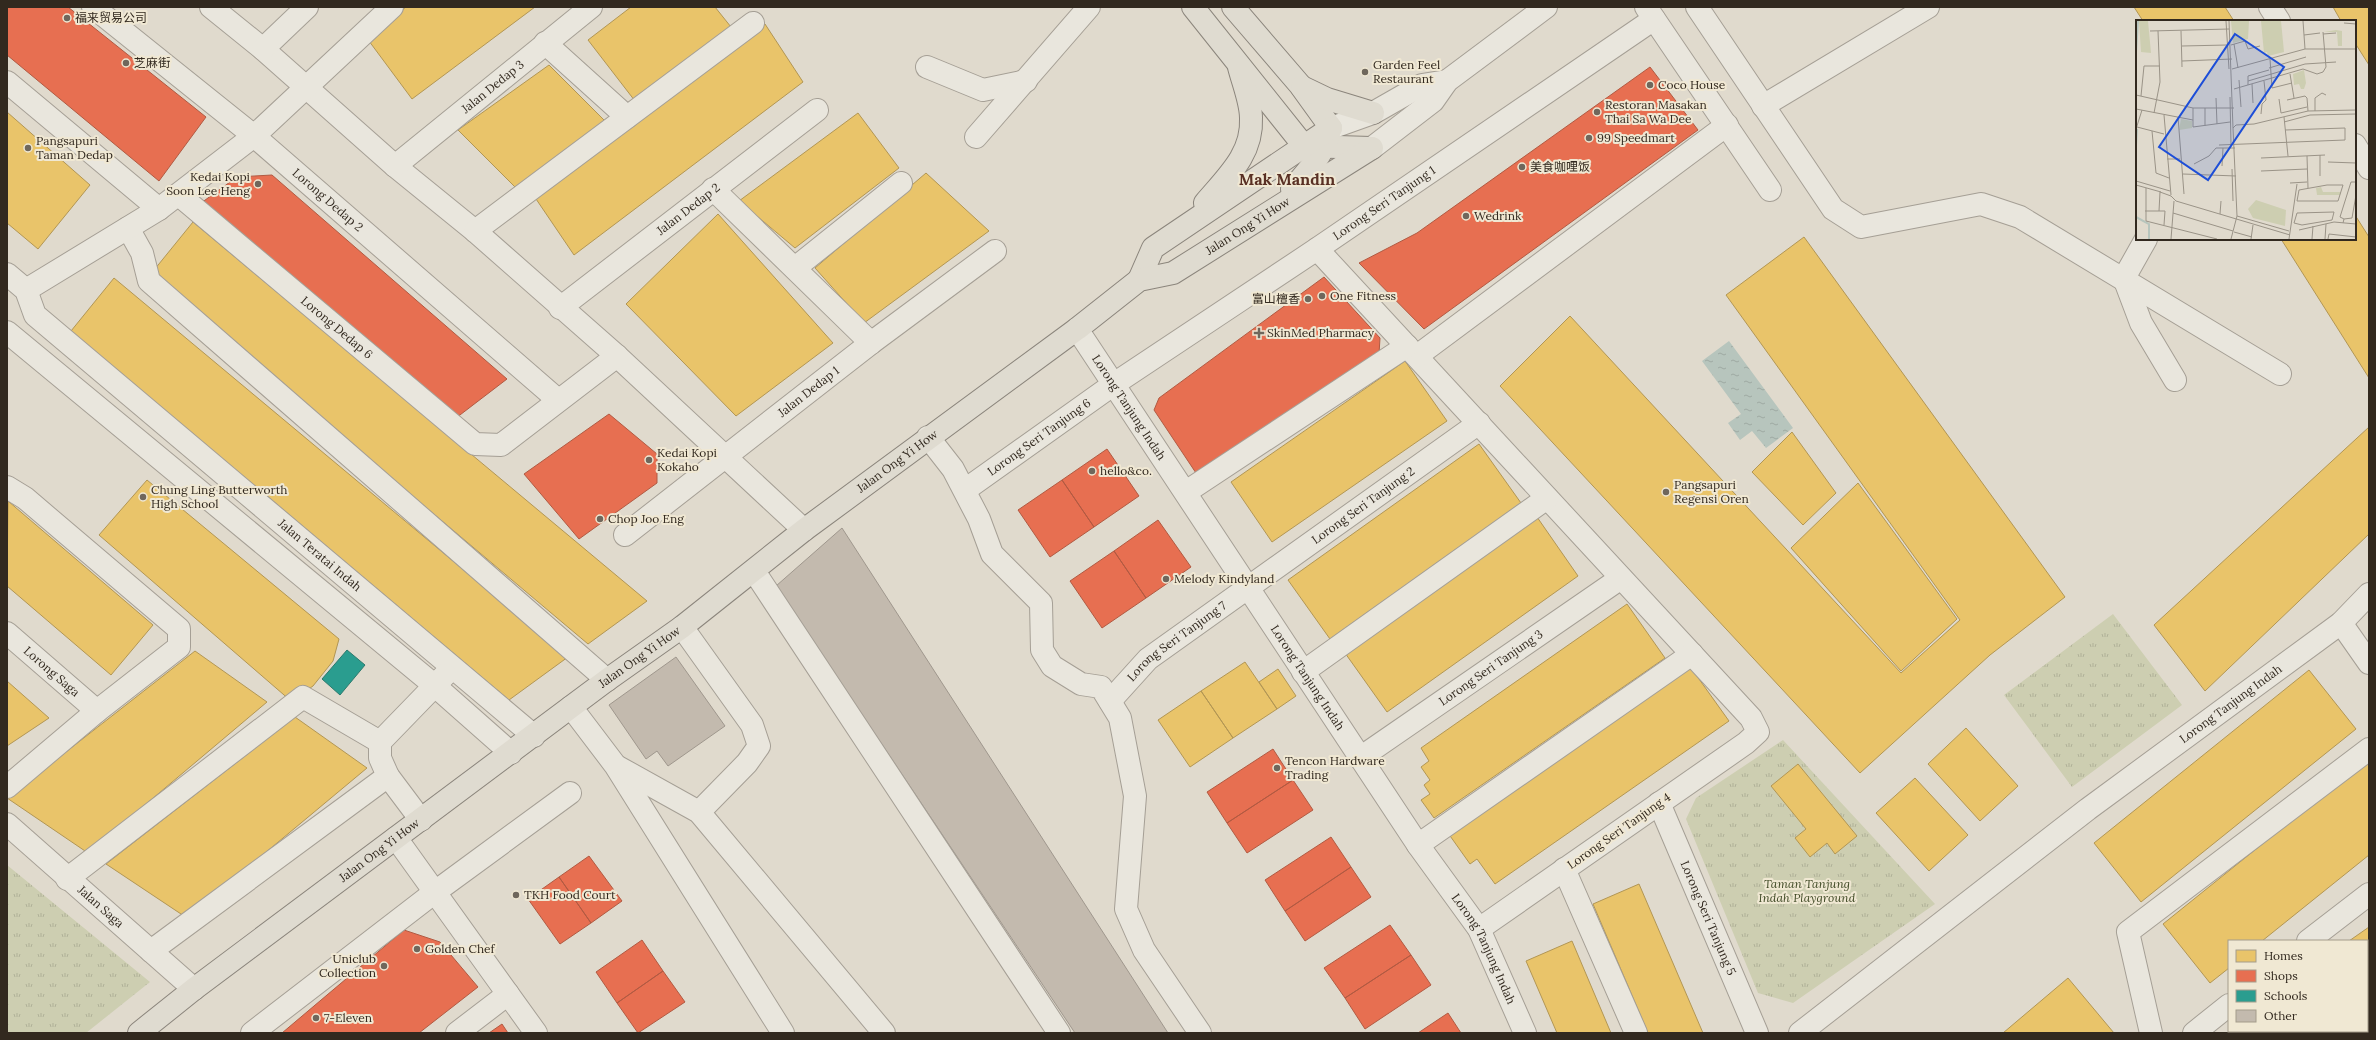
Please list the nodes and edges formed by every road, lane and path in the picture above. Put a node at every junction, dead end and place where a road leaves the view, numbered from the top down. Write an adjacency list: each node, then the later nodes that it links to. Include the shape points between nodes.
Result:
1 (93, 7): 30 (street, Lorong Dedap 2)
2 (211, 7): 17 (street)
3 (307, 7): 17 (street)
4 (392, 7): 24 (street)
5 (591, 7): 16 (street, Jalan Dedap 3)
6 (1089, 7): 20 (street)
7 (1193, 7): 18 (main road)
8 (1233, 7): 23 (main road)
9 (1546, 7): 21 (street)
10 (1697, 7): 25 (street)
11 (1928, 7): 25 (street)
12 (2270, 7): 14 (street)
13 (1650, 13): 29 (street); 48 (street, Lorong Seri Tanjung 1)
14 (2278, 20)
15 (753, 24): 28 (street)
16 (546, 43): 28 (street); 36 (street, Jalan Dedap 3)
17 (263, 49): 24 (street)
18 (1237, 59): 33 (main road); 44 (main road, via 1251,118 1250,138 1242,159)
19 (927, 67): 20 (street, via 983,90)
20 (1026, 81): 31 (street)
21 (1447, 81): 27 (street, via 1422,85); 35 (street, via 1433,101)
22 (7, 82): 42 (street)
23 (1300, 85): 27 (main road, via 1327,99); 32 (main road)
24 (305, 87): 30 (street); 36 (street)
25 (1763, 106): 52 (street, via 1833,209 1861,227 1981,204 2020,217)
26 (817, 110): 39 (street, Jalan Dedap 2)
27 (1373, 113): 32 (street)
28 (627, 117): 46 (street)
29 (1727, 125): 40 (street); 59 (street)
30 (254, 136): 41 (street); 64 (street, Lorong Dedap 2)
31 (976, 137)
32 (1328, 137): 33 (main road); 35 (main road, via 1337,148); 43 (main road, via 1311,169)
33 (1304, 146): 44 (main road)
34 (2356, 147): 37 (street)
35 (1372, 148): 43 (main road, Jalan Ong Yi How)
36 (395, 166): 46 (street)
37 (2369, 168)
38 (901, 182): 50 (street)
39 (713, 189): 50 (street); 55 (street, Jalan Dedap 2)
40 (1770, 190)
41 (179, 195): 42 (street); 64 (street, Lorong Dedap 6, via 475,444 501,445)
42 (159, 209): 45 (street)
43 (1274, 209): 53 (main road, Jalan Ong Yi How, via 1173,273)
44 (1189, 222): 53 (main road, via 1153,248)
45 (128, 228): 54 (street); 85 (street, via 142,253 149,281)
46 (475, 232): 55 (street)
47 (2145, 240): 52 (street)
48 (1318, 249): 59 (street); 63 (street, Lorong Seri Tanjung 1)
49 (994, 251): 58 (street, Jalan Dedap 1)
50 (795, 268): 58 (street)
51 (7, 274): 54 (street)
52 (2124, 278): 61 (street); 62 (street, via 2141,323)
53 (1140, 280): 56 (main road, Jalan Ong Yi How)
54 (26, 290): 83 (street, Jalan Teratai Indah, via 35,315)
55 (560, 308): 60 (street)
56 (1077, 329): 63 (street, Lorong Tanjung Indah); 66 (main road, Jalan Ong Yi How)
57 (7, 332): 86 (street)
58 (871, 342): 67 (street, Jalan Dedap 1)
59 (1412, 351): 65 (street); 70 (street)
60 (617, 356): 64 (street); 67 (street)
61 (2280, 374)
62 (2175, 380)
63 (1114, 384): 69 (street, Lorong Seri Tanjung 6); 70 (street, Lorong Tanjung Indah)
64 (558, 400)
65 (1479, 423): 71 (street); 76 (street, Lorong Seri Tanjung 2)
66 (928, 437): 69 (street, via 953,468); 72 (main road, Jalan Ong Yi How)
67 (725, 455): 72 (street); 73 (street, Jalan Dedap 1)
68 (7, 487): 89 (street, via 25,498 179,629 179,647)
69 (965, 490): 87 (street, via 992,554 1041,603 1042,650 1052,666 1081,684 1101,686)
70 (1186, 492): 76 (street, Lorong Tanjung Indah)
71 (1547, 498): 75 (street); 84 (street)
72 (804, 530): 74 (main road, Jalan Ong Yi How)
73 (625, 535)
74 (754, 571): 79 (main road, Jalan Ong Yi How); 121 (street)
75 (1621, 578): 81 (street); 94 (street, Lorong Seri Tanjung 3)
76 (1247, 588): 84 (street, Lorong Tanjung Indah); 87 (street, Lorong Seri Tanjung 7, via 1148,658)
77 (2369, 594): 78 (street, Lorong Tanjung Indah)
78 (2341, 623): 82 (street); 126 (street, Lorong Tanjung Indah, via 2088,809)
79 (682, 627): 85 (main road, Jalan Ong Yi How); 100 (street, via 752,725 759,746 747,763)
80 (7, 633): 89 (street, Lorong Saga)
81 (1692, 654): 99 (street, Lorong Seri Tanjung 4, via 1751,718 1758,732); 104 (street)
82 (2369, 663)
83 (453, 667): 86 (street); 90 (street, Jalan Teratai Indah)
84 (1303, 672): 94 (street, Lorong Tanjung Indah)
85 (607, 680): 88 (main road, Jalan Ong Yi How)
86 (434, 685): 91 (street); 93 (street)
87 (1110, 701): 122 (street, via 1120,718 1135,796 1126,910 1144,950)
88 (571, 707): 90 (main road, Jalan Ong Yi How); 95 (street)
89 (97, 711): 97 (street)
90 (534, 736): 93 (main road, Jalan Ong Yi How)
91 (380, 742): 96 (street, via 380,758); 106 (street, via 303,696)
92 (2369, 750): 127 (street, via 2128,932)
93 (511, 753): 101 (main road, Jalan Ong Yi How)
94 (1360, 758): 104 (street, Lorong Tanjung Indah)
95 (615, 765): 100 (street); 119 (street)
96 (388, 776): 101 (street); 111 (street)
97 (7, 787)
98 (570, 792): 107 (street)
99 (1659, 803): 105 (street, Lorong Seri Tanjung 4); 125 (street, Lorong Seri Tanjung 5)
100 (699, 812): 120 (street)
101 (421, 820): 103 (main road, Jalan Ong Yi How)
102 (7, 824): 106 (street, Jalan Saga)
103 (396, 838): 107 (street); 112 (main road, Jalan Ong Yi How)
104 (1418, 845): 109 (street, Lorong Tanjung Indah)
105 (1564, 869): 109 (street, Lorong Seri Tanjung 4); 124 (street)
106 (67, 879): 111 (street, Jalan Saga)
107 (435, 892): 113 (street); 116 (street)
108 (2369, 894): 110 (street)
109 (1479, 929): 123 (street, Lorong Tanjung Indah)
110 (2309, 940)
111 (151, 950): 112 (street, Jalan Saga)
112 (194, 989): 115 (main road, Jalan Ong Yi How)
113 (508, 994): 117 (street); 118 (street)
114 (2228, 1006): 128 (street)
115 (139, 1033)
116 (252, 1033)
117 (457, 1033)
118 (536, 1033)
119 (783, 1033)
120 (884, 1033)
121 (1059, 1033)
122 (1200, 1033)
123 (1525, 1033)
124 (1636, 1033)
125 (1757, 1033)
126 (1800, 1033)
127 (2151, 1033)
128 (2194, 1033)

